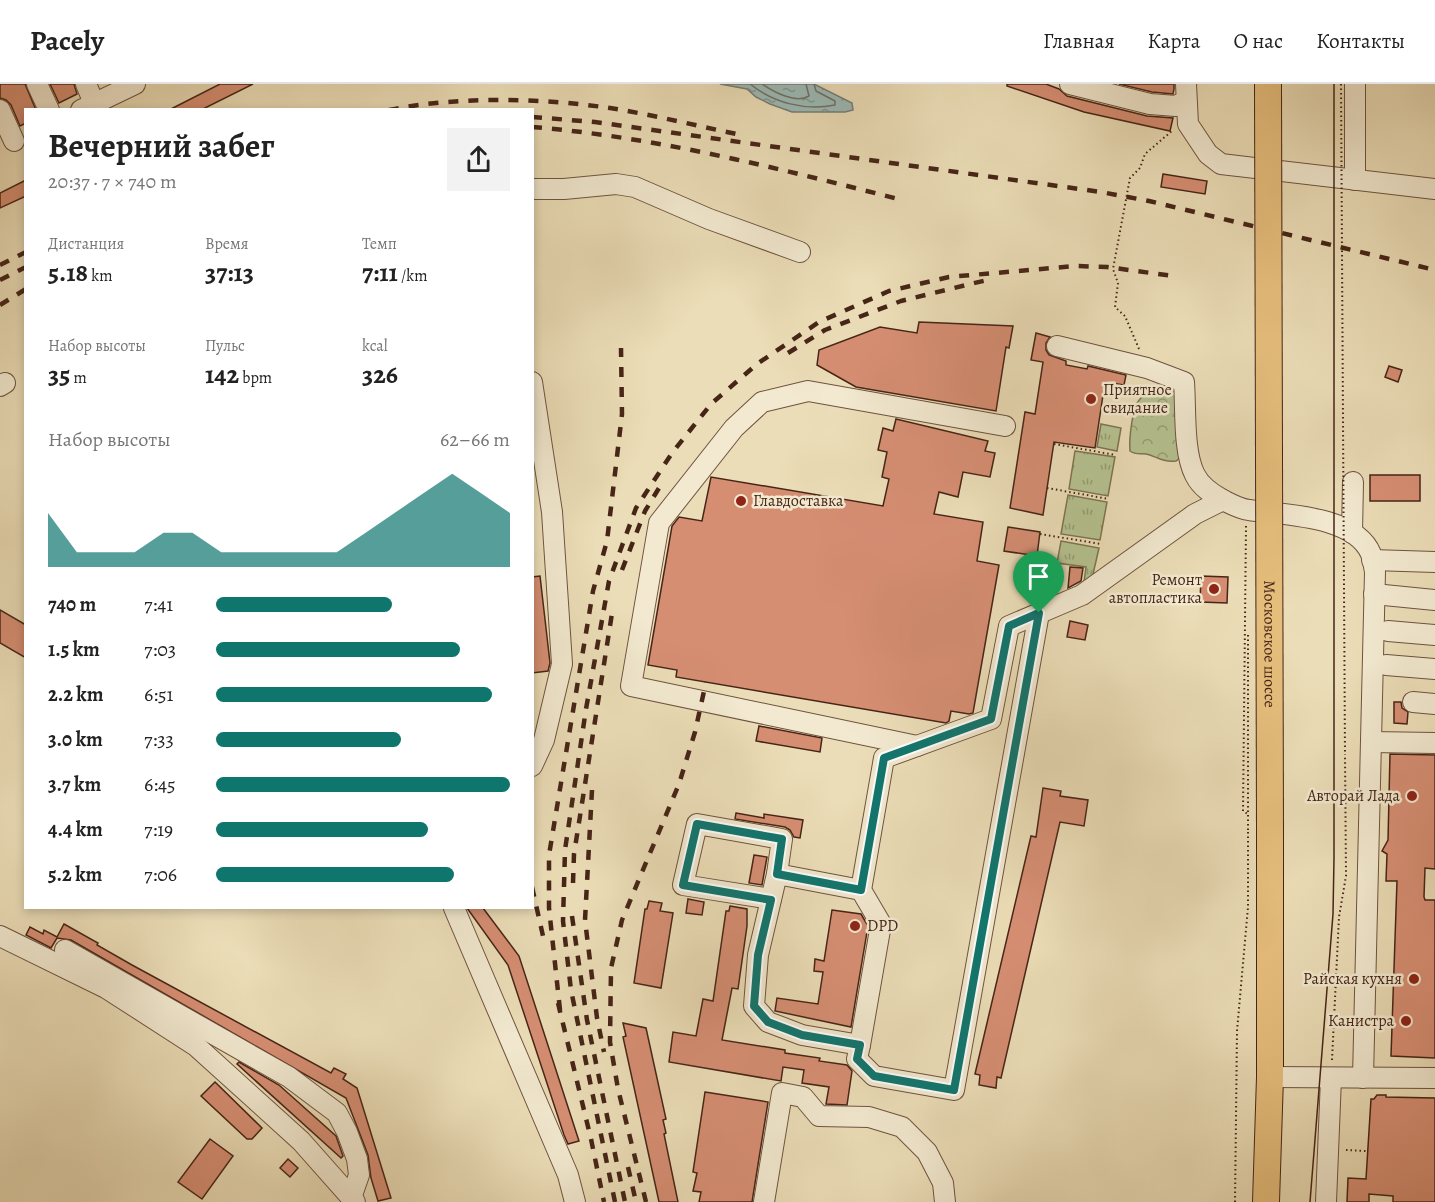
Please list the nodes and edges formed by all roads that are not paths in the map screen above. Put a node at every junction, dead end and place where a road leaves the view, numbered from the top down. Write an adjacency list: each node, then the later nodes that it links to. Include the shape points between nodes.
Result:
1 (37, 84): 9 (lane)
2 (86, 84): 8 (lane)
3 (134, 84): 8 (lane)
4 (1070, 84): 7 (lane, via 1150,104)
5 (1268, 84): 44 (main road, Московское шоссе, bridge, via 1259,830)
6 (1355, 84): 12 (lane)
7 (1183, 97): 12 (lane, via 1188,124 1208,154 1221,164)
8 (88, 106)
9 (48, 108)
10 (0, 110): 11 (lane)
11 (13, 142)
12 (1355, 180): 14 (lane)
13 (534, 189): 15 (lane, via 616,184 635,187)
14 (1435, 189)
15 (800, 252)
16 (1057, 346): 20 (lane, via 1147,368 1184,382 1188,450 1195,475 1206,490)
17 (534, 395): 36 (lane, via 552,512 562,664 544,740)
18 (1005, 426): 35 (lane, via 808,391 762,402 734,428 659,523 631,686)
19 (1353, 482): 21 (lane)
20 (1223, 501): 21 (lane, via 1246,510 1326,521); 26 (lane, via 1195,514 1082,595)
21 (1352, 533): 22 (lane, via 1370,552)
22 (1372, 560): 23 (lane); 24 (lane)
23 (1435, 562)
24 (1374, 594): 25 (lane); 33 (lane)
25 (1435, 600)
26 (1039, 613): 35 (lane, via 1009,626 991,719); 43 (lane, via 954,1090 874,1076 857,1059)
27 (1388, 631): 28 (lane)
28 (1435, 635)
29 (1386, 665): 30 (lane)
30 (1435, 669)
31 (1413, 702): 32 (lane)
32 (1435, 704)
33 (1371, 742): 34 (lane); 46 (lane)
34 (1435, 743)
35 (917, 746): 38 (lane, via 884,758)
36 (534, 762)
37 (777, 874): 38 (lane); 39 (lane); 39 (lane, via 782,839 697,824 683,885)
38 (861, 890): 43 (lane, via 881,924)
39 (771, 900): 43 (lane, via 758,955 754,1006 768,1022 802,1035)
40 (454, 909): 49 (lane, via 568,1175)
41 (0, 936): 48 (lane, via 106,988 196,1046 301,1141)
42 (65, 950): 48 (lane, via 290,1077 337,1113 357,1159 359,1175)
43 (860, 1045)
44 (1270, 1077): 45 (lane); 52 (main road, Московское шоссе)
45 (1331, 1078): 46 (lane); 53 (lane)
46 (1363, 1078): 47 (lane)
47 (1435, 1078)
48 (353, 1200)
49 (575, 1202)
50 (764, 1202): 51 (lane, via 782,1093 803,1097 819,1116 870,1117 902,1127 927,1152 943,1183)
51 (945, 1202)
52 (1266, 1202)
53 (1326, 1202)

